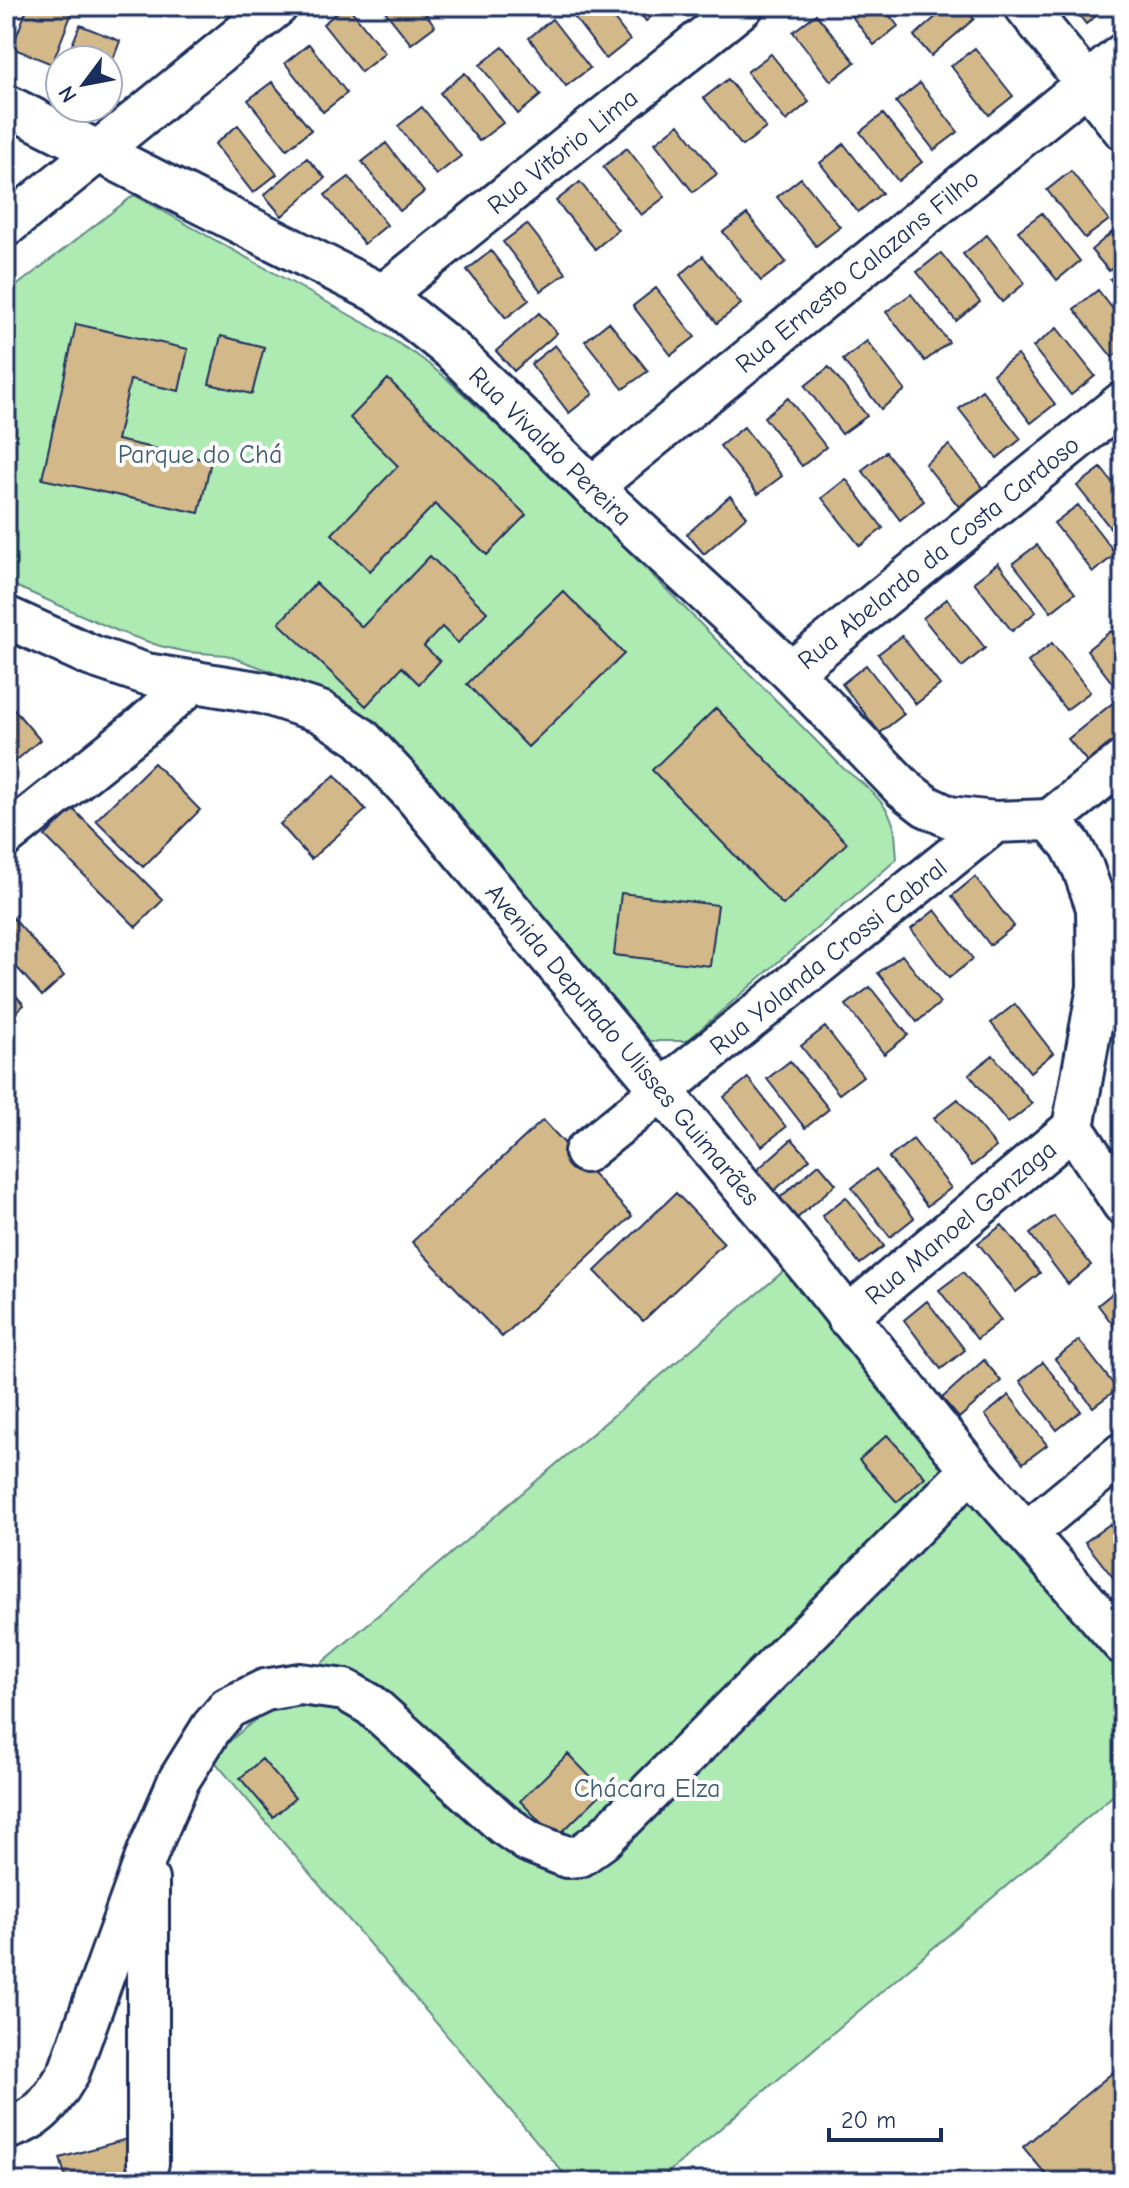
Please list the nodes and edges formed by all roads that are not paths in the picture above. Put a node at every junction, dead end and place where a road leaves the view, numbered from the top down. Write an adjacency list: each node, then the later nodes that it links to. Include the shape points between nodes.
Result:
1 (277, 6): 8 (street)
2 (743, 6): 10 (street, Rua Vitório Lima)
3 (1025, 6): 5 (street)
4 (1123, 54): 5 (street, Rua Ernesto Calazans Filho)
5 (1087, 83): 7 (street); 12 (street, Rua Ernesto Calazans Filho)
6 (6, 105): 8 (street, Rua Vivaldo Pereira)
7 (1123, 129)
8 (99, 152): 9 (street); 10 (street, Rua Vivaldo Pereira)
9 (6, 226)
10 (383, 295): 12 (street, Rua Vivaldo Pereira, via 453,351)
11 (1123, 402): 14 (street, Rua Abelardo da Costa Cardoso)
12 (592, 487): 14 (street, Rua Vivaldo Pereira)
13 (6, 617): 15 (street, Avenida Deputado Ulisses Guimarães, via 92,656 146,674)
14 (791, 672): 18 (street, Rua Vivaldo Pereira, via 926,806 949,817)
15 (194, 681): 19 (street); 20 (street, Avenida Deputado Ulisses Guimarães, via 263,693 321,712 361,738)
16 (1123, 761): 17 (street)
17 (1050, 820): 18 (street, Rua Vivaldo Pereira); 21 (street, via 1071,845 1097,908 1098,987)
18 (995, 822): 20 (street, Rua Yolanda Crossi Cabral)
19 (6, 836)
20 (662, 1089): 22 (street, Rua Yolanda Crossi Cabral); 24 (street, Avenida Deputado Ulisses Guimarães)
21 (1073, 1128): 23 (street); 24 (street, Rua Manoel Gonzaga)
22 (585, 1152)
23 (1123, 1204)
24 (847, 1317): 26 (street, Avenida Deputado Ulisses Guimarães)
25 (1123, 1453): 27 (street)
26 (971, 1470): 27 (street, Avenida Deputado Ulisses Guimarães); 29 (street, via 602,1840 580,1856 541,1847 503,1824 371,1705 345,1690 300,1684 265,1690 228,1708 179,1780)
27 (1026, 1533): 28 (street, Avenida Deputado Ulisses Guimarães)
28 (1123, 1644)
29 (148, 1852): 30 (street, via 69,2072 39,2114); 31 (street)
30 (6, 2129)
31 (148, 2163)

